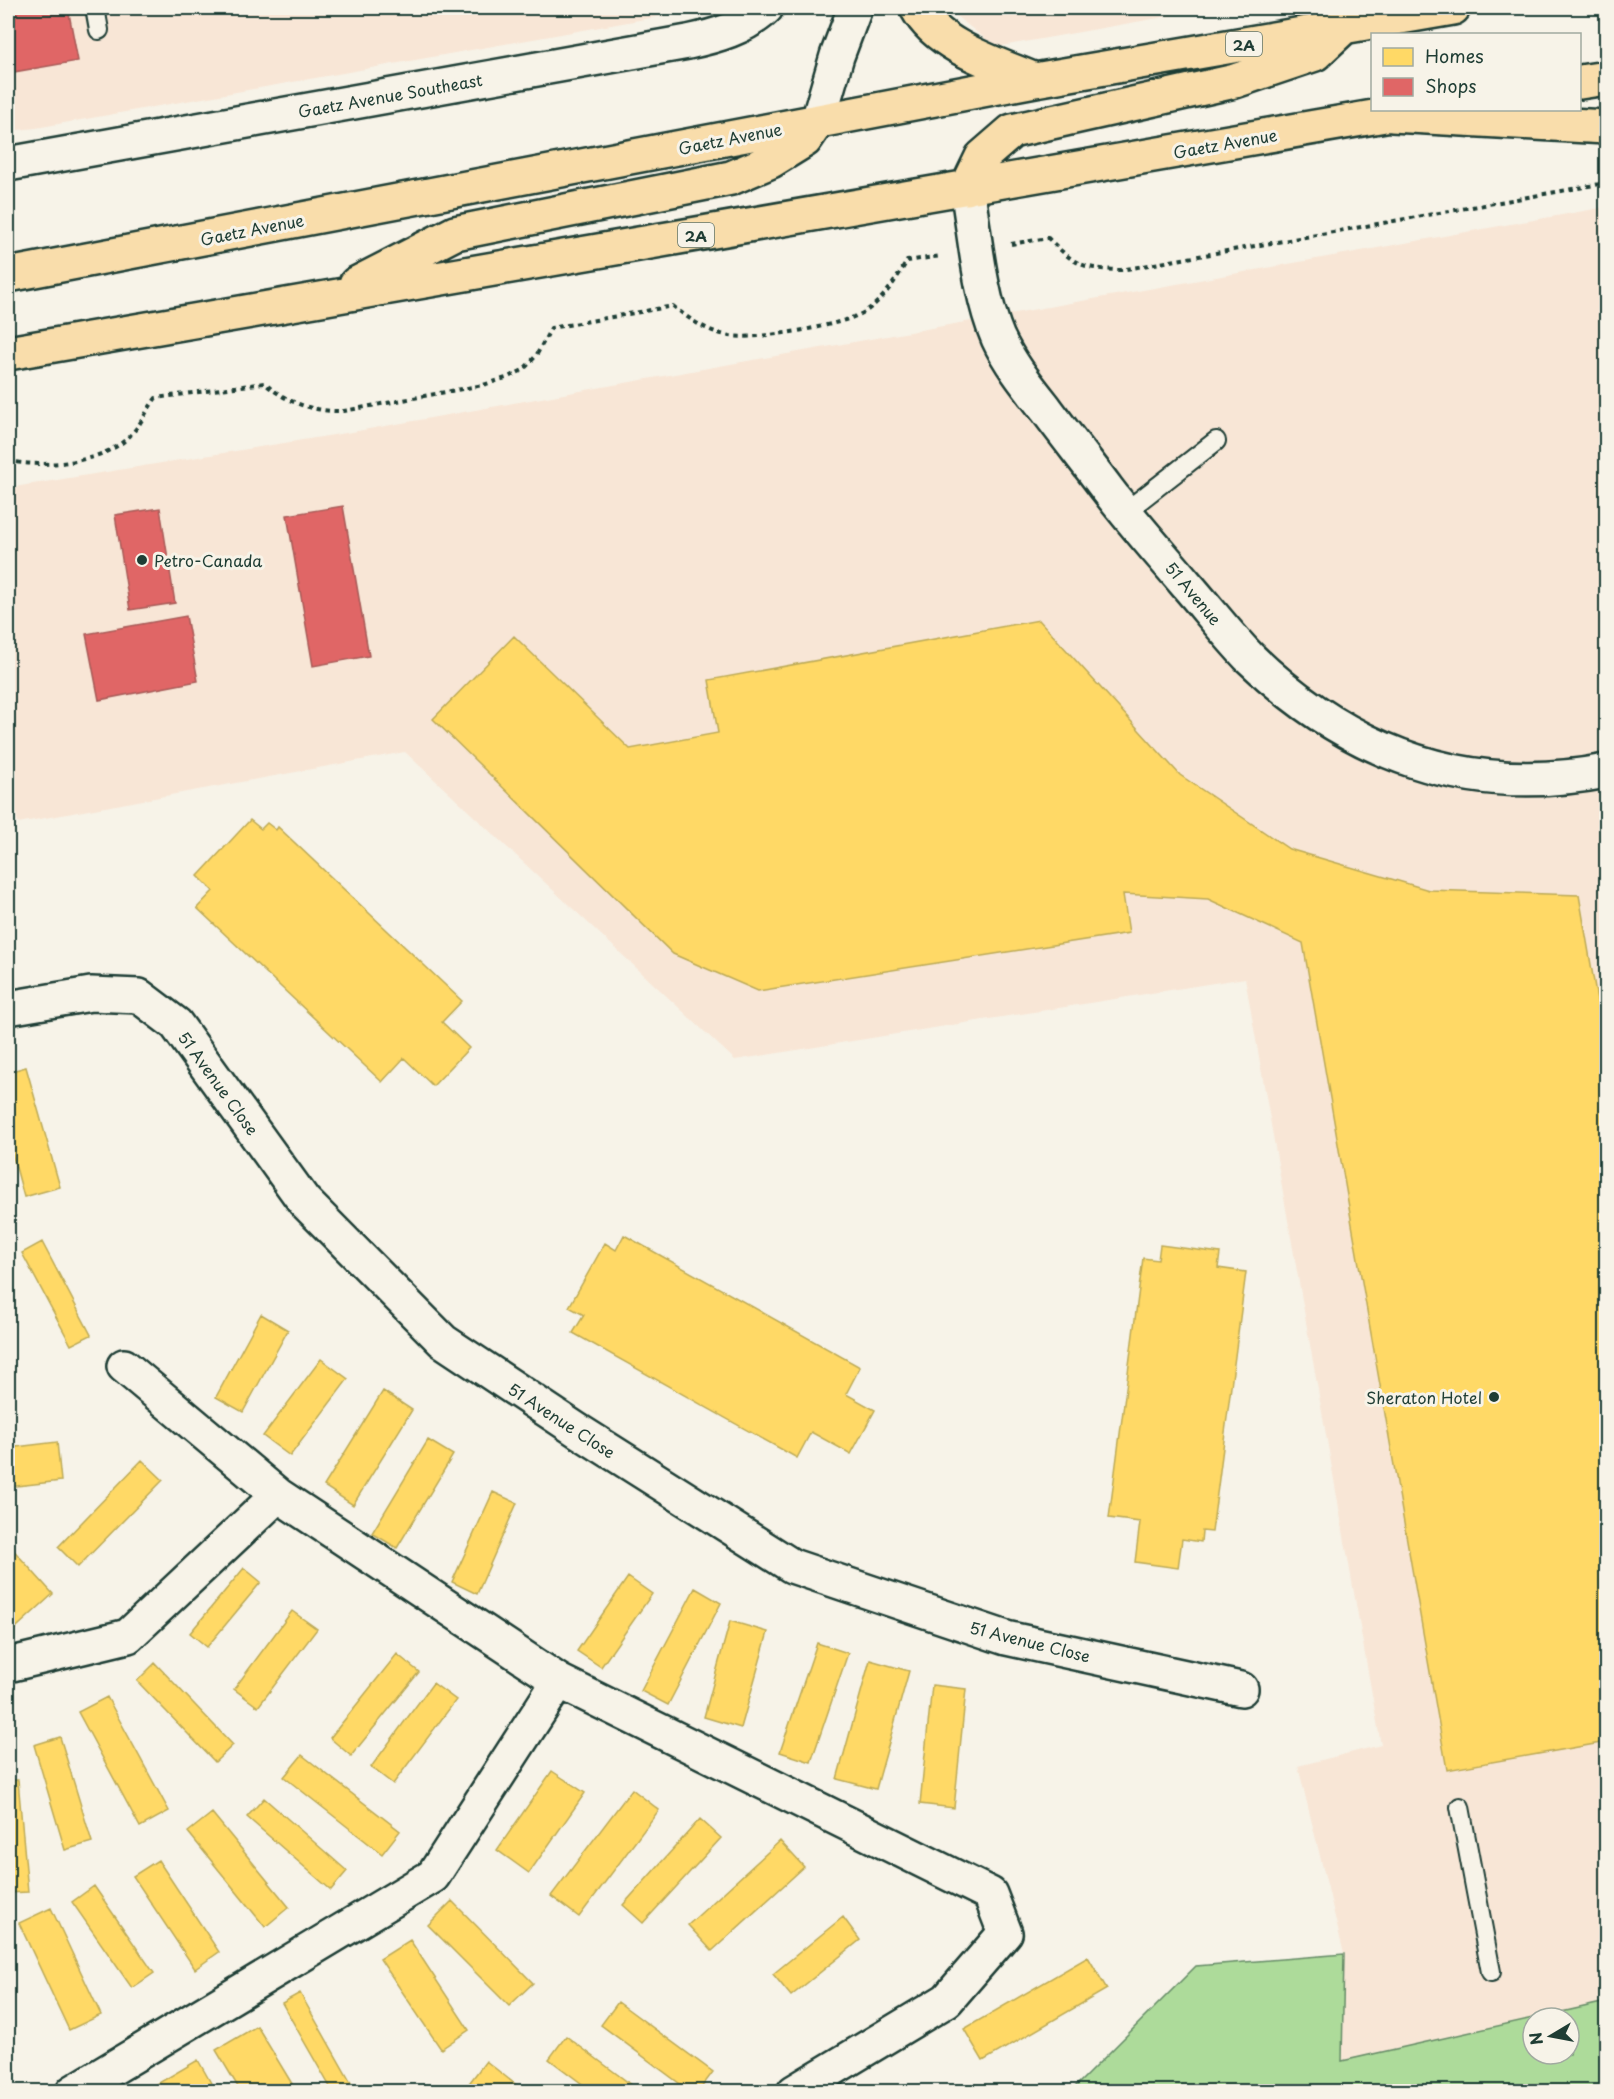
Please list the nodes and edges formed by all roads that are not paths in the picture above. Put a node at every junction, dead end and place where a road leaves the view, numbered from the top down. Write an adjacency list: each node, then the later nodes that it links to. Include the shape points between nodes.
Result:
1 (96, 8): 7 (lane)
2 (766, 8): 14 (street, Gaetz Avenue Southeast, via 732,30 688,42)
3 (855, 8): 12 (street)
4 (917, 8): 9 (main road, via 956,46)
5 (1453, 8): 6 (main road, Gaetz Avenue / 2A)
6 (1345, 26): 9 (main road, Gaetz Avenue / 2A); 15 (main road, via 1315,54 1236,81 1012,131 982,157)
7 (99, 30)
8 (1606, 78): 10 (main road)
9 (1035, 80): 12 (main road, Gaetz Avenue / 2A)
10 (1581, 82)
11 (1399, 112): 13 (main road, Gaetz Avenue); 15 (main road, Gaetz Avenue / 2A)
12 (818, 121): 16 (main road, Gaetz Avenue / 2A); 17 (main road, via 805,140 771,161 731,178 454,233)
13 (1606, 127)
14 (8, 164)
15 (967, 188): 17 (main road, Gaetz Avenue / 2A); 20 (street, 51 Avenue, via 987,309 998,338 1014,367)
16 (8, 275)
17 (327, 298): 18 (main road, Gaetz Avenue / 2A)
18 (8, 353)
19 (1216, 441): 20 (lane)
20 (1125, 512): 21 (street, 51 Avenue, via 1248,656 1312,710 1346,732 1407,759 1464,774 1546,779)
21 (1606, 771)
22 (8, 1008): 27 (street, 51 Avenue Close, via 91,994 139,996 176,1024 304,1201 443,1341 792,1566 1006,1638)
23 (124, 1366): 24 (street)
24 (278, 1495): 25 (street, via 128,1636); 26 (street)
25 (8, 1665)
26 (559, 1681): 30 (street, via 433,1876); 31 (street, via 990,1894 1005,1933 947,2000)
27 (1241, 1689)
28 (1460, 1807): 29 (lane)
29 (1491, 1972)
30 (73, 2091)
31 (794, 2091)

